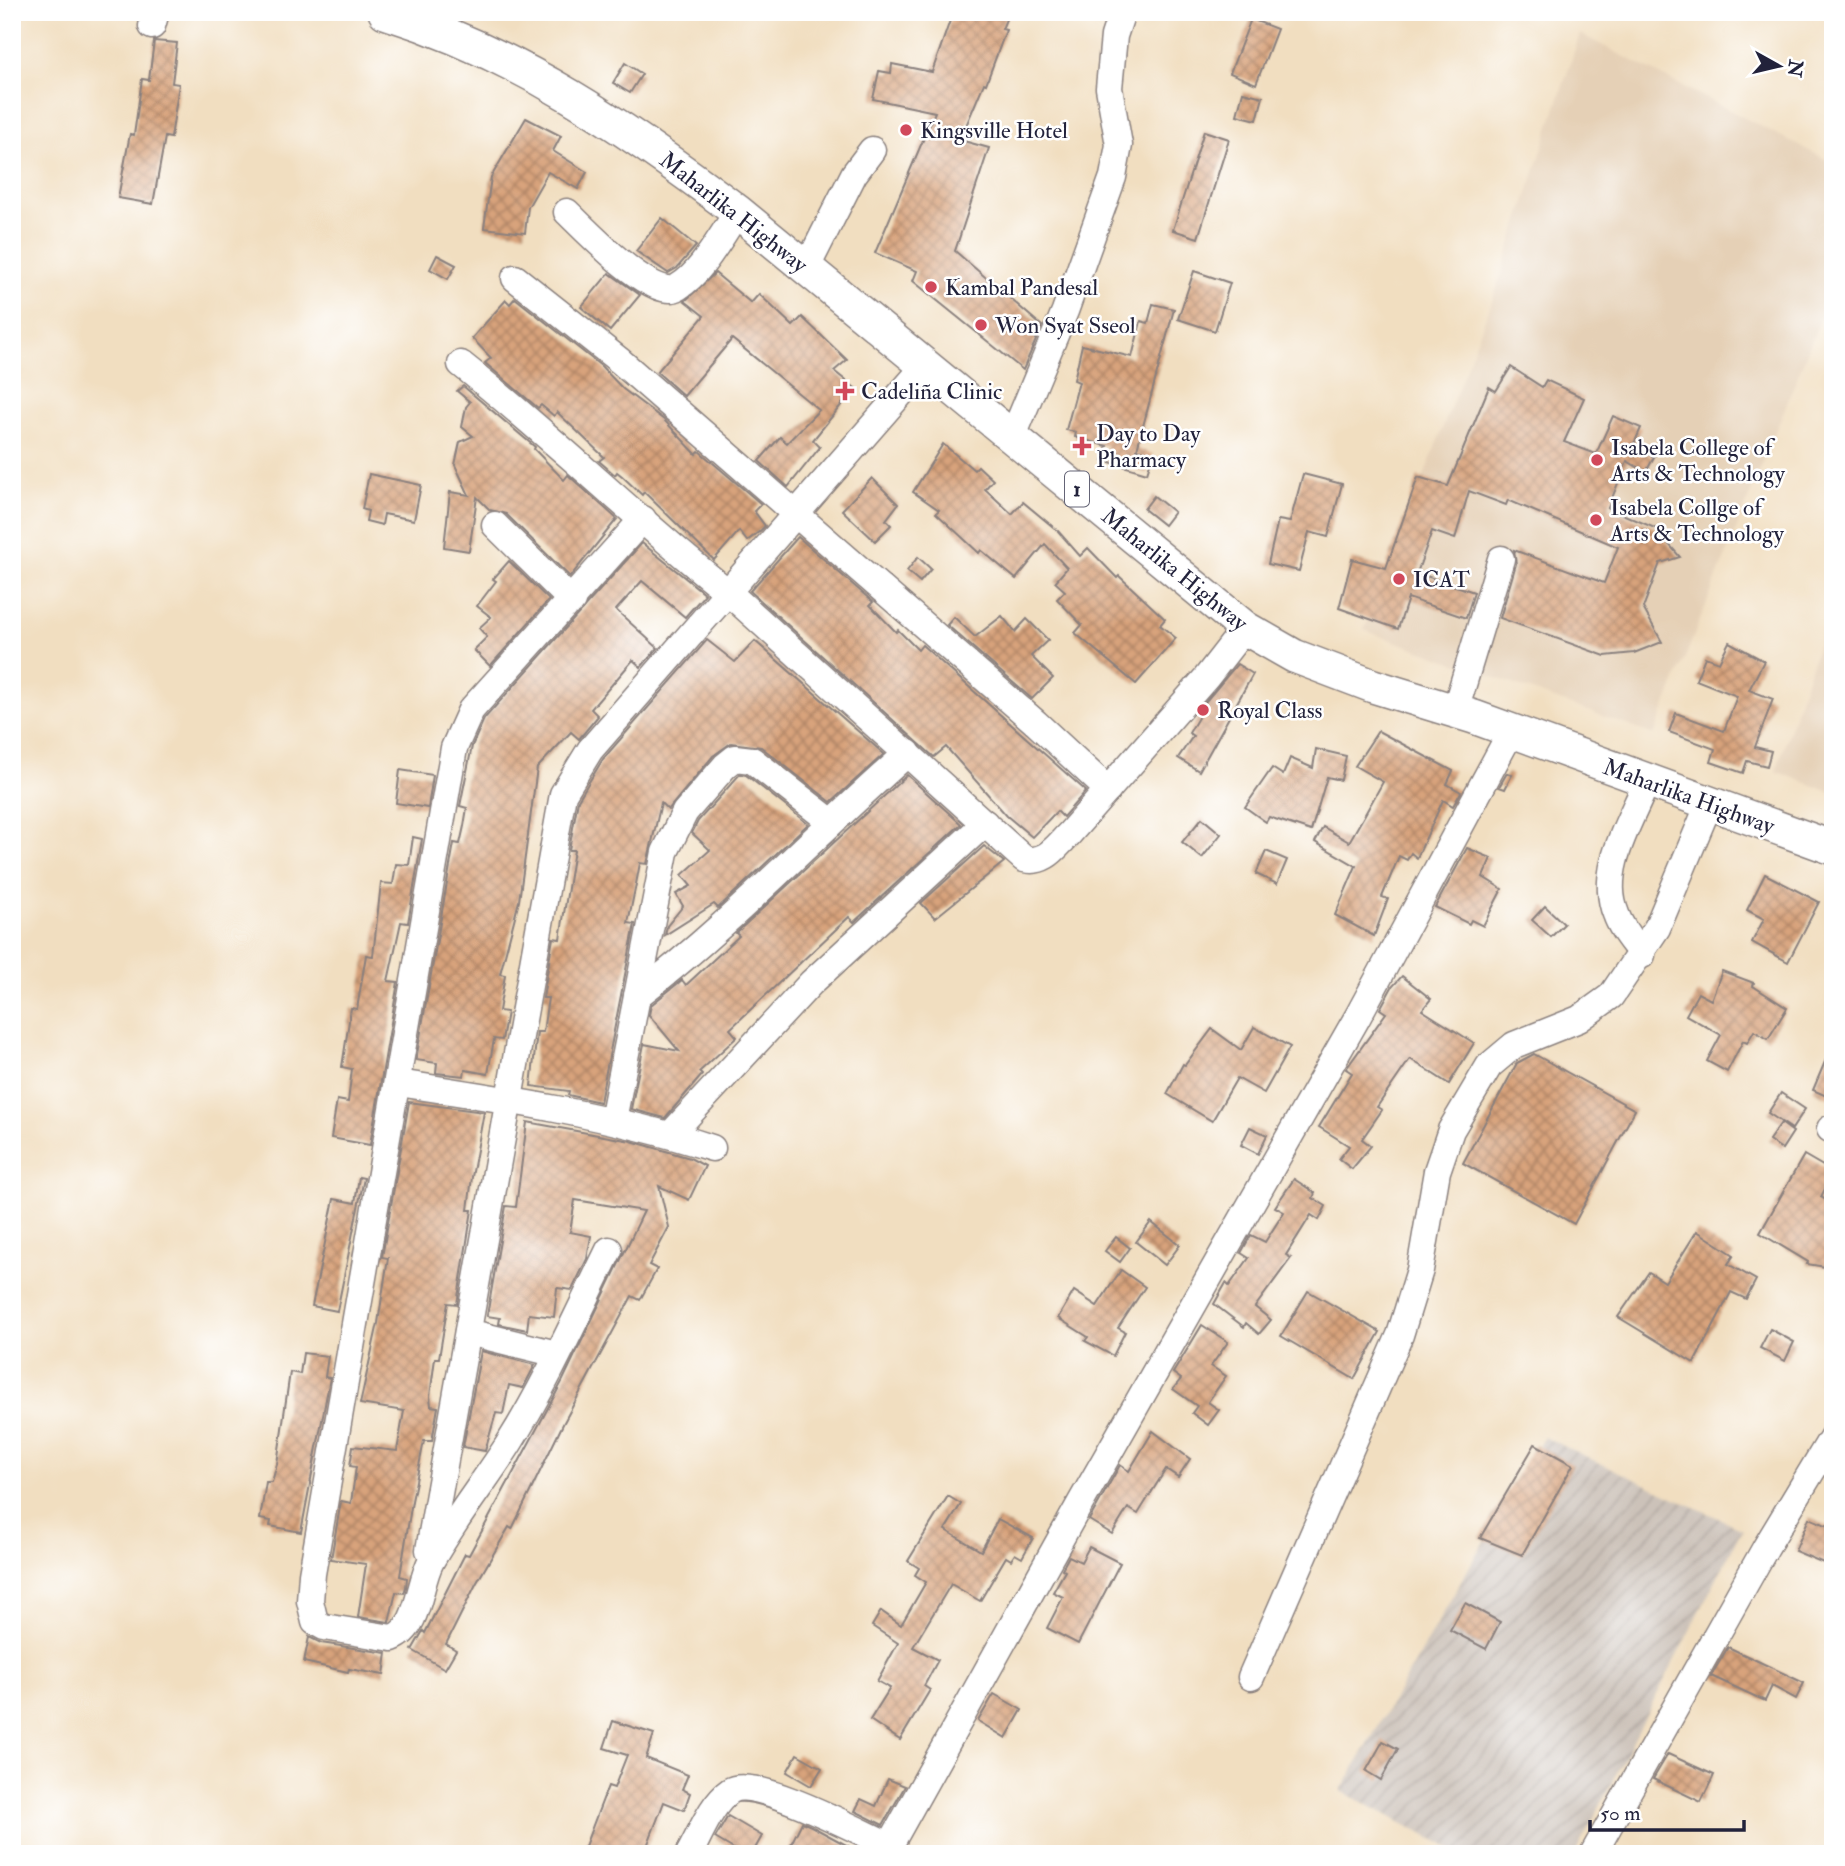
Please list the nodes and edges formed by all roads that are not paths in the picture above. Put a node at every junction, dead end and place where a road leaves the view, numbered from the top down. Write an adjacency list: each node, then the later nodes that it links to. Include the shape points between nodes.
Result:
1 (385, 12): 5 (main road, Maharlika Highway / 1, via 517,64 607,117)
2 (1122, 12): 10 (street, via 1114,36 1109,88 1119,145 1112,177 1065,311)
3 (872, 150): 6 (street, via 854,174)
4 (567, 212): 5 (street, via 648,284 667,291 698,268)
5 (738, 212): 6 (main road, Maharlika Highway / 1)
6 (807, 269): 9 (main road, Maharlika Highway / 1)
7 (514, 278): 11 (street, via 620,361)
8 (461, 364): 12 (street)
9 (925, 367): 10 (main road, Maharlika Highway / 1); 11 (street)
10 (1013, 436): 17 (main road, Maharlika Highway / 1)
11 (798, 515): 15 (street); 22 (street)
12 (643, 520): 15 (street); 16 (street)
13 (495, 525): 16 (street)
14 (1501, 559): 18 (street)
15 (729, 593): 20 (street); 30 (street, via 590,750 563,794)
16 (572, 601): 29 (street, via 471,710 460,729 448,776)
17 (1245, 628): 18 (main road, Maharlika Highway / 1, via 1294,656); 22 (street)
18 (1455, 711): 19 (main road, Maharlika Highway / 1)
19 (1512, 730): 21 (main road, Maharlika Highway / 1); 40 (street, via 1357,1018)
20 (908, 753): 24 (street); 25 (street)
21 (1647, 781): 23 (main road, Maharlika Highway / 1); 27 (street, via 1614,860 1610,888 1619,922)
22 (1108, 790): 25 (street, via 1039,861 1024,859)
23 (1709, 804): 26 (main road, Maharlika Highway / 1); 27 (street)
24 (830, 821): 28 (street, via 713,934); 28 (street, via 752,760 736,758 725,766 685,812 665,852)
25 (985, 823): 32 (street, via 811,984)
26 (1833, 848)
27 (1642, 955): 39 (street, via 1611,996 1580,1018 1514,1045 1489,1066 1451,1130 1437,1171 1420,1270 1401,1335)
28 (637, 996): 31 (street)
29 (398, 1083): 30 (street); 38 (street, via 312,1574 311,1615 324,1628 391,1638 402,1634 410,1624)
30 (509, 1100): 31 (street); 35 (street)
31 (612, 1120): 32 (street)
32 (671, 1133): 33 (street)
33 (712, 1148)
34 (608, 1250): 36 (street)
35 (468, 1332): 36 (street); 38 (street)
36 (557, 1354): 38 (street, via 508,1444 448,1530)
37 (1833, 1436): 42 (street)
38 (425, 1573)
39 (1251, 1676)
40 (887, 1850): 41 (street, via 773,1794 744,1787 722,1798)
41 (689, 1854)
42 (1593, 1854)

